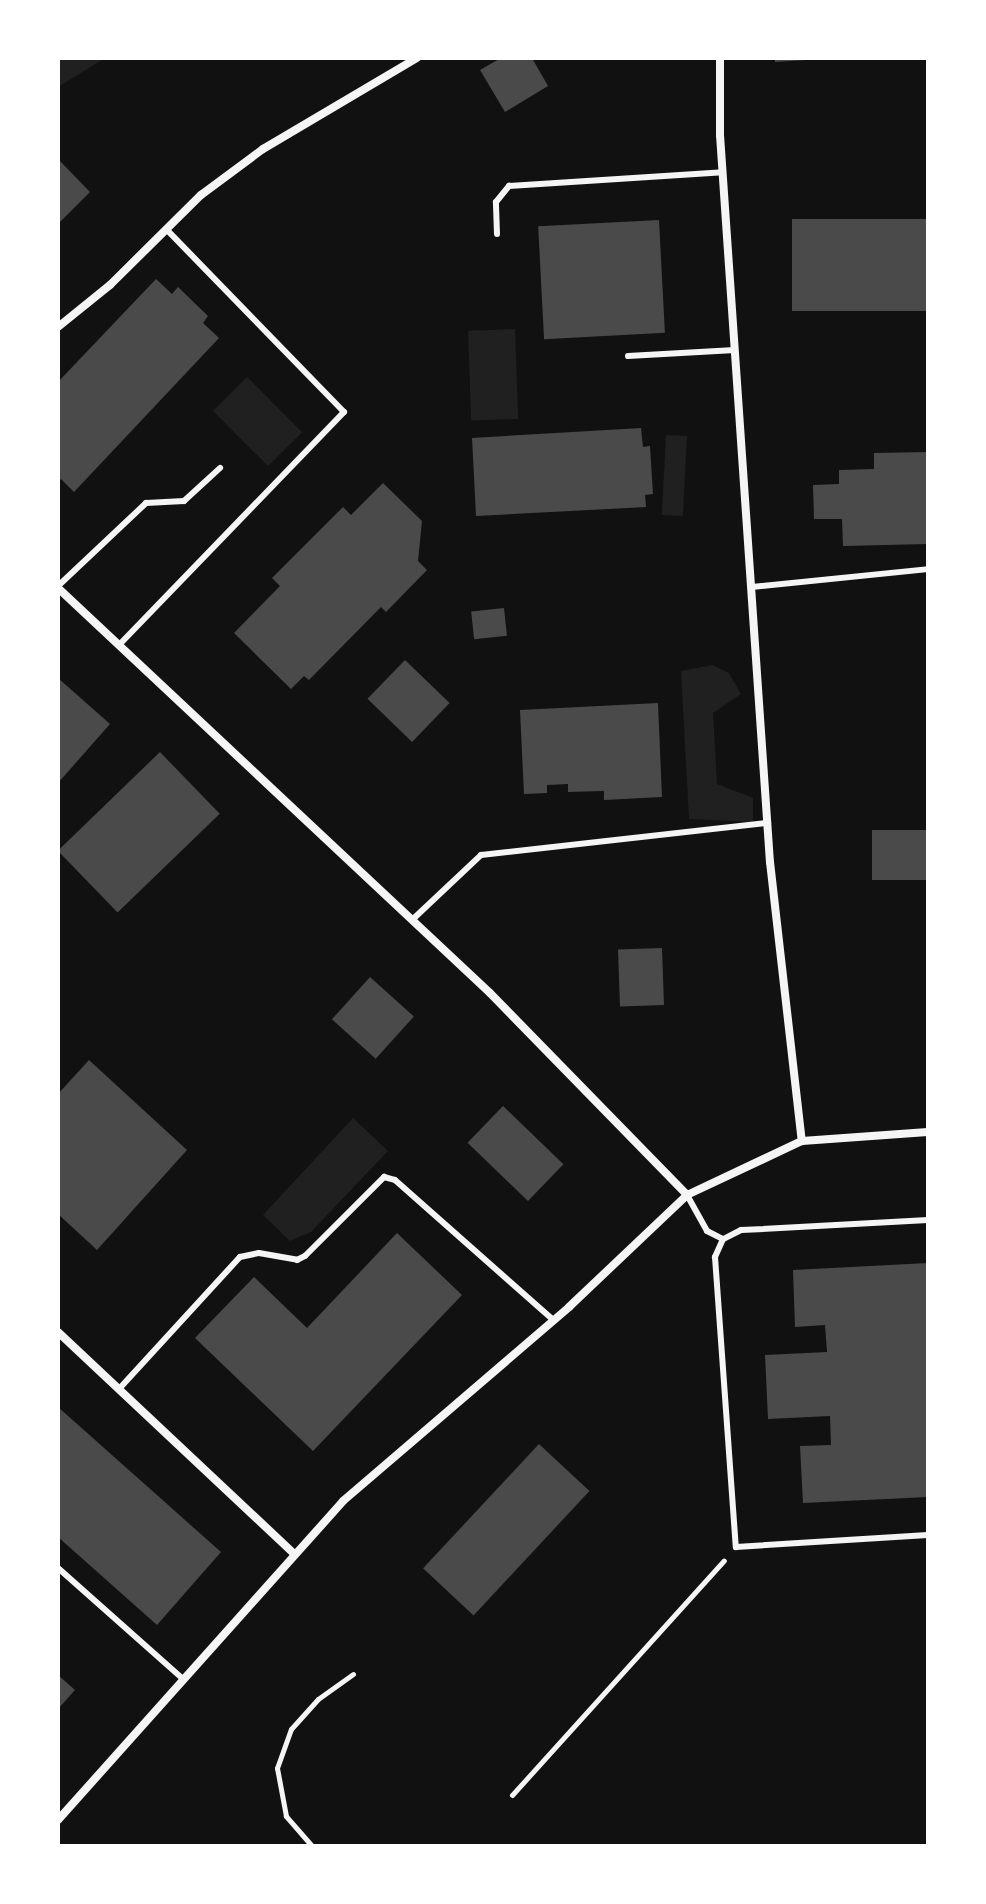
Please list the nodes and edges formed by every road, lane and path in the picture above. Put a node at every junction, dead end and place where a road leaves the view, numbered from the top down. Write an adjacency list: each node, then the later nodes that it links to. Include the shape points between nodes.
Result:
1 (417, 58): 4 (street, via 263,149)
2 (720, 58): 3 (street)
3 (723, 172): 5 (lane, via 509,186 496,202); 7 (street)
4 (166, 229): 6 (street); 13 (lane, via 344,412)
5 (497, 234)
6 (58, 327)
7 (735, 350): 8 (lane); 12 (street)
8 (628, 356)
9 (220, 468): 11 (lane, via 184,501 146,503)
10 (928, 569): 12 (lane)
11 (58, 587): 13 (street)
12 (752, 587): 14 (street)
13 (119, 645): 15 (street)
14 (768, 823): 15 (lane, via 481,855); 17 (street)
15 (412, 920): 18 (street)
16 (928, 1132): 17 (street)
17 (802, 1141): 18 (street)
18 (687, 1195): 20 (lane, via 707,1231); 21 (street)
19 (928, 1220): 20 (lane, via 741,1230)
20 (723, 1239): 25 (lane, via 715,1257)
21 (553, 1320): 23 (lane, via 395,1180 384,1177 305,1256 240,1257); 26 (street, via 343,1501)
22 (58, 1332): 23 (street)
23 (119, 1389): 26 (street)
24 (928, 1535): 25 (lane)
25 (736, 1547): 30 (path)
26 (294, 1554): 29 (street)
27 (58, 1568): 29 (lane)
28 (353, 1674): 32 (path, via 318,1699 291,1729 277,1768 286,1816)
29 (183, 1679): 31 (street)
30 (512, 1795)
31 (58, 1820)
32 (312, 1846)

